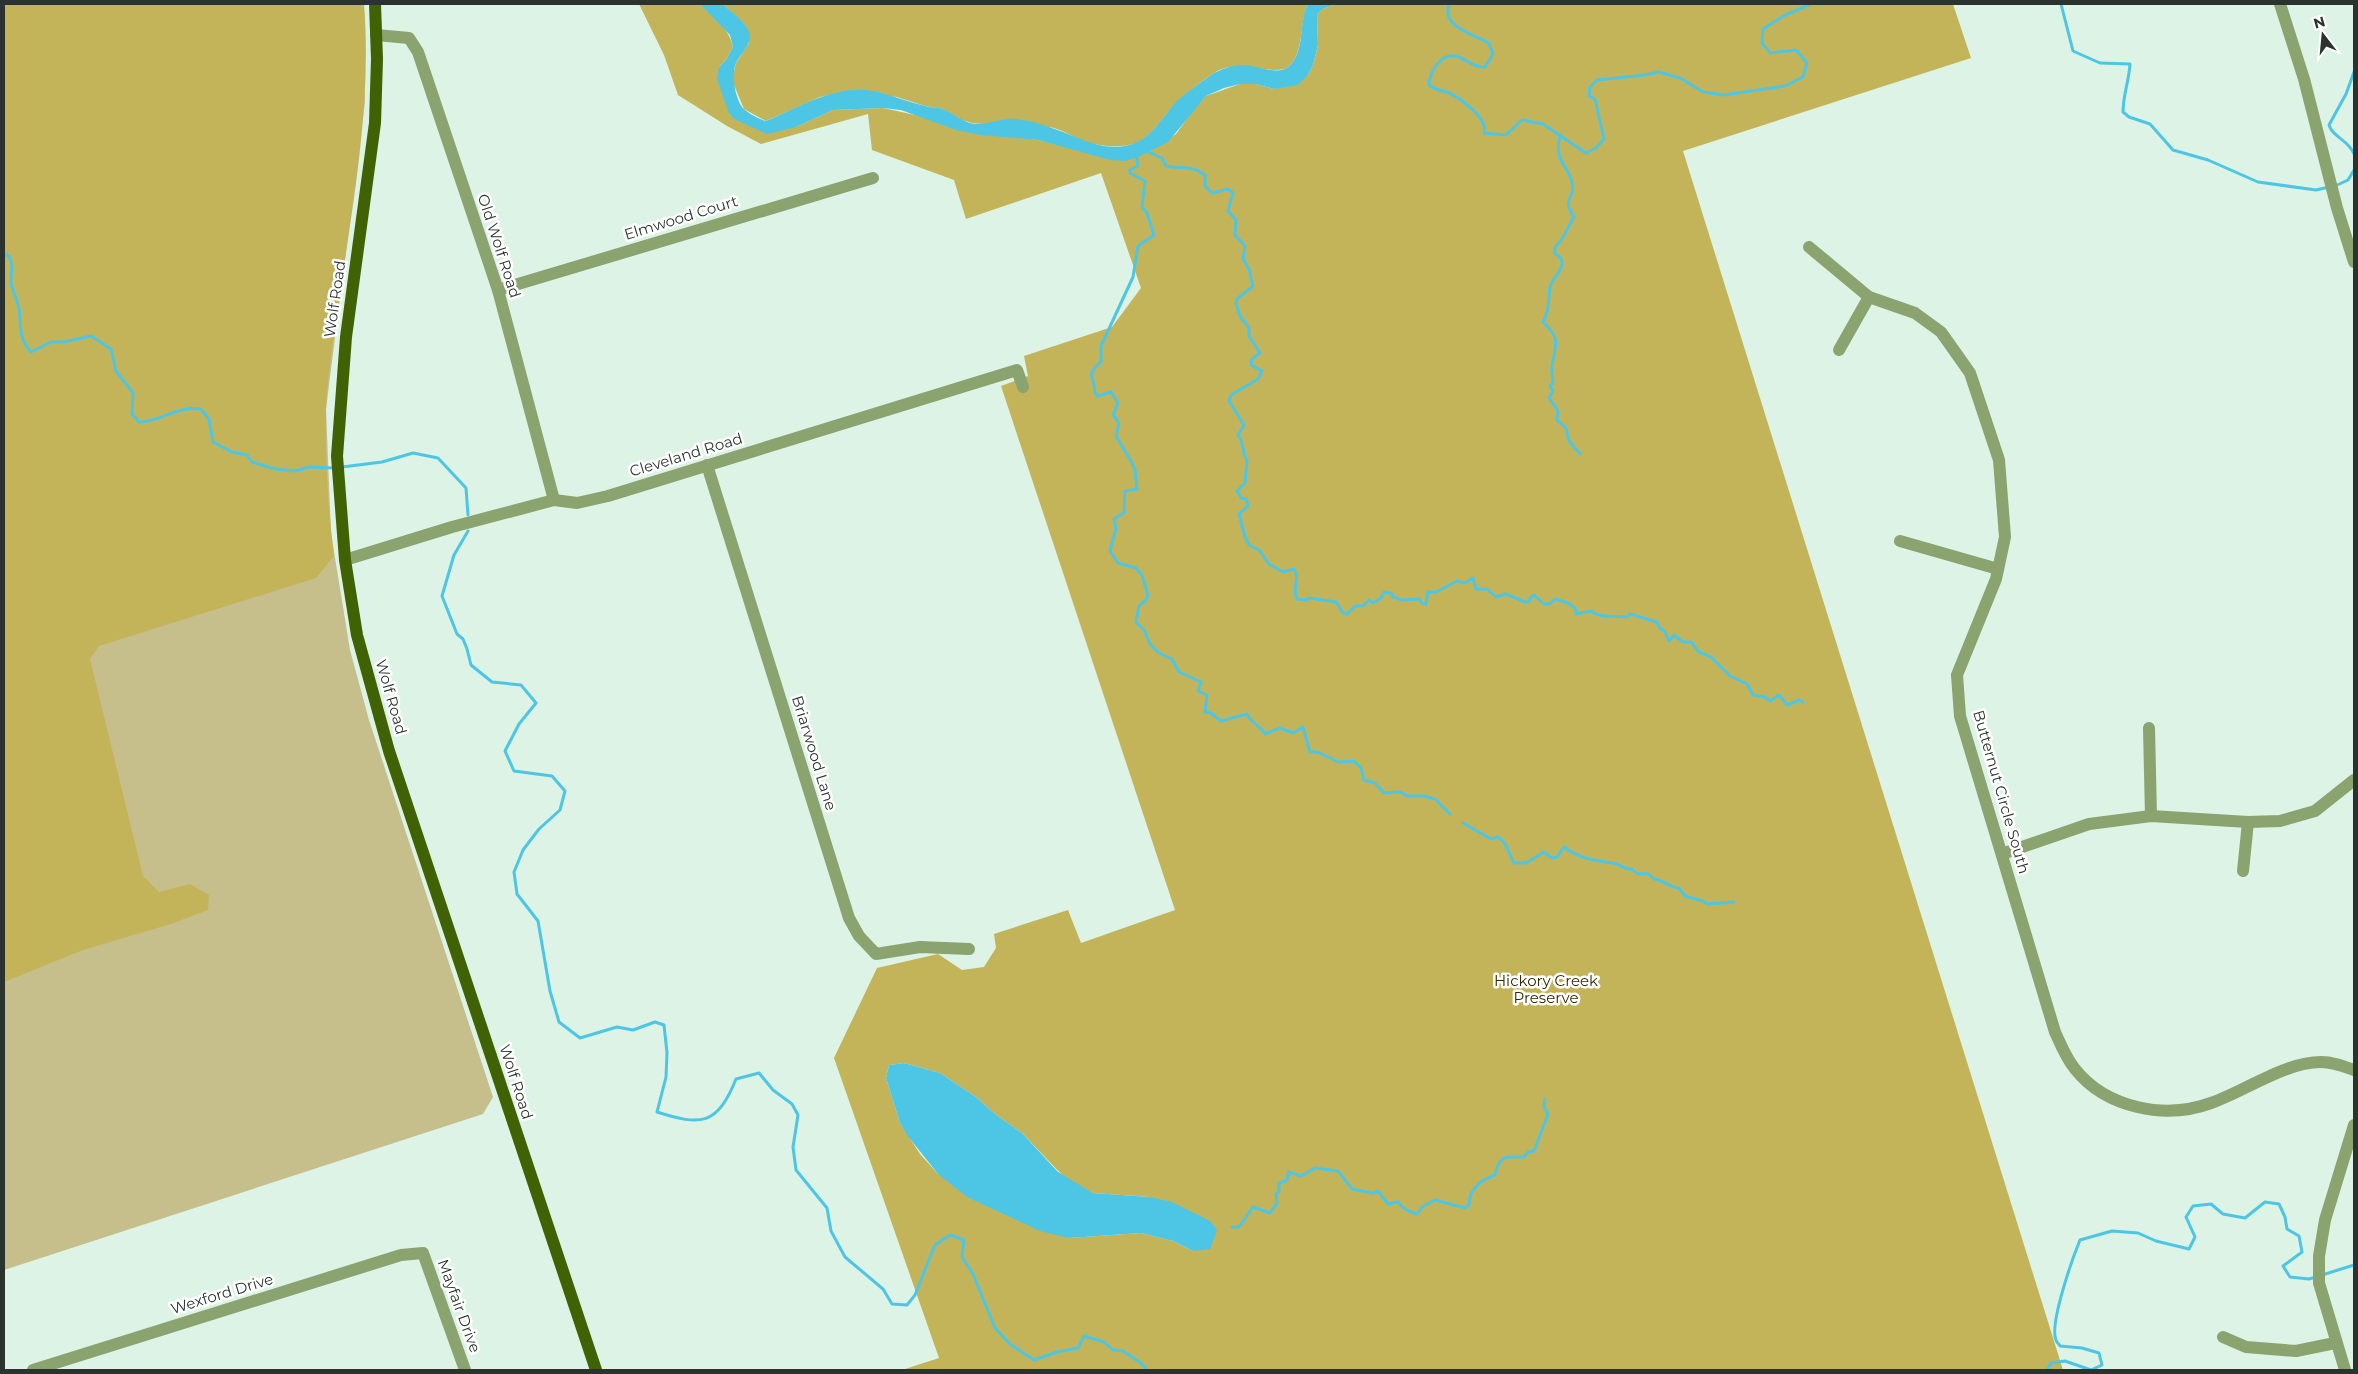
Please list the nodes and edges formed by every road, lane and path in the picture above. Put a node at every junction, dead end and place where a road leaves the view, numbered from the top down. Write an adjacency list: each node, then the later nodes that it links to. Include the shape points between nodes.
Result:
1 (375, 4): 3 (main road, Wolf Road)
2 (2280, 4): 6 (street)
3 (376, 35): 7 (street, Old Wolf Road, via 409,38 418,52); 14 (main road, Wolf Road, via 375,123 346,337 337,456)
4 (873, 178): 7 (street, Elmwood Court)
5 (1809, 247): 8 (street, Butternut Circle South)
6 (2354, 262)
7 (498, 290): 12 (street, Old Wolf Road)
8 (1869, 296): 9 (street); 15 (street, Butternut Circle South, via 1915,313 1941,332 1970,373 1999,460 2006,537)
9 (1840, 350)
10 (1023, 387): 11 (street, Cleveland Road, via 1017,370)
11 (707, 465): 12 (street, Cleveland Road, via 608,496 577,503); 22 (street, Briarwood Lane, via 849,918 859,936 876,954 920,947)
12 (554, 500): 14 (street, Cleveland Road)
13 (1900, 541): 15 (street)
14 (345, 560): 30 (main road, Wolf Road, via 357,636 389,751)
15 (1998, 569): 20 (street, Butternut Circle South, via 1958,675 1960,716)
16 (2149, 728): 18 (street)
17 (2354, 780): 19 (street, via 2315,811 2280,821)
18 (2152, 816): 19 (street); 20 (street, via 2089,824)
19 (2248, 822): 21 (street)
20 (2002, 854): 23 (street, Butternut Circle South, via 2055,1032 2074,1068 2106,1096 2146,1109 2182,1110 2212,1103 2308,1063 2333,1063)
21 (2243, 871)
22 (969, 950)
23 (2354, 1070)
24 (2354, 1125): 27 (street, via 2325,1220 2319,1256 2319,1283)
25 (422, 1253): 28 (street, Wexford Drive, via 401,1255); 29 (street, Mayfair Drive)
26 (2223, 1337): 27 (street, via 2246,1347 2296,1352)
27 (2335, 1343): 31 (street)
28 (33, 1370)
29 (465, 1370)
30 (596, 1370)
31 (2345, 1370)

